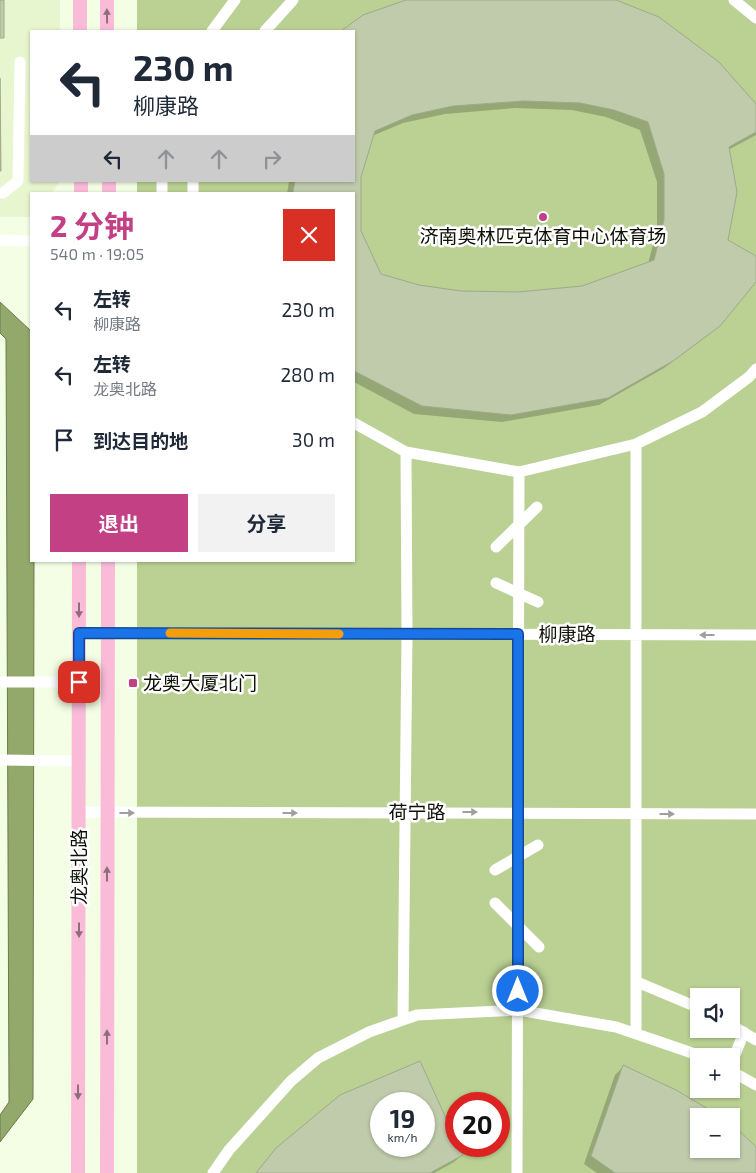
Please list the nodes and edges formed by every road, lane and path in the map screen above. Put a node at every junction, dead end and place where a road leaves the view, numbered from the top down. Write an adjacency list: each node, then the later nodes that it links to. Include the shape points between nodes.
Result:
1 (80, 0): 7 (main road)
2 (107, 0): 8 (main road, one-way to 2)
3 (236, 0): 9 (street)
4 (293, 0): 10 (street)
5 (734, 0): 6 (street)
6 (756, 18)
7 (80, 30)
8 (107, 30)
9 (213, 30)
10 (265, 30)
11 (20, 62): 12 (street, via 18,181)
12 (0, 193)
13 (0, 240): 14 (street)
14 (30, 241)
15 (756, 369): 17 (street, via 702,412)
16 (355, 424): 18 (street)
17 (636, 444): 19 (street); 30 (street)
18 (406, 452): 19 (street); 29 (street)
19 (519, 472): 28 (street)
20 (538, 507): 21 (street)
21 (498, 546)
22 (79, 562): 26 (main road, 龙奥北路, one-way to 26)
23 (108, 562): 27 (main road, 龙奥北路)
24 (497, 584): 25 (street)
25 (538, 602)
26 (79, 633): 27 (street, 柳康路); 33 (main road, 龙奥北路)
27 (108, 633): 29 (street, 柳康路); 39 (main road, 龙奥北路)
28 (518, 634): 29 (street, 柳康路); 30 (street, 柳康路); 38 (street)
29 (407, 635): 37 (street)
30 (636, 635): 31 (street, 柳康路, one-way to 30); 40 (street)
31 (756, 635)
32 (2, 682): 33 (street)
33 (79, 682): 35 (main road, 龙奥北路)
34 (2, 760): 35 (street)
35 (78, 761): 36 (main road, 龙奥北路)
36 (79, 812): 39 (street, 荷宁路); 58 (main road, 龙奥北路, one-way to 58)
37 (404, 812): 38 (street, 荷宁路, one-way to 38); 39 (street, 荷宁路, one-way to 37); 49 (street)
38 (518, 812): 40 (street, 荷宁路); 48 (street)
39 (107, 813): 59 (main road, 龙奥北路, one-way to 39)
40 (636, 814): 41 (street, 荷宁路, one-way to 41); 46 (street)
41 (756, 814)
42 (538, 845): 43 (street)
43 (498, 868)
44 (498, 906): 45 (street)
45 (538, 947)
46 (637, 982): 47 (street); 52 (street)
47 (690, 1004)
48 (518, 1010): 49 (street, via 417,1015); 52 (street); 61 (street)
49 (403, 1020): 60 (street, via 369,1032 318,1058 291,1081 229,1150)
50 (740, 1030): 51 (street)
51 (744, 1032): 53 (street); 54 (street)
52 (636, 1033): 55 (street)
53 (756, 1040)
54 (738, 1048)
55 (690, 1052)
56 (740, 1076): 57 (street)
57 (756, 1085)
58 (78, 1173)
59 (107, 1173)
60 (213, 1173)
61 (517, 1173)

